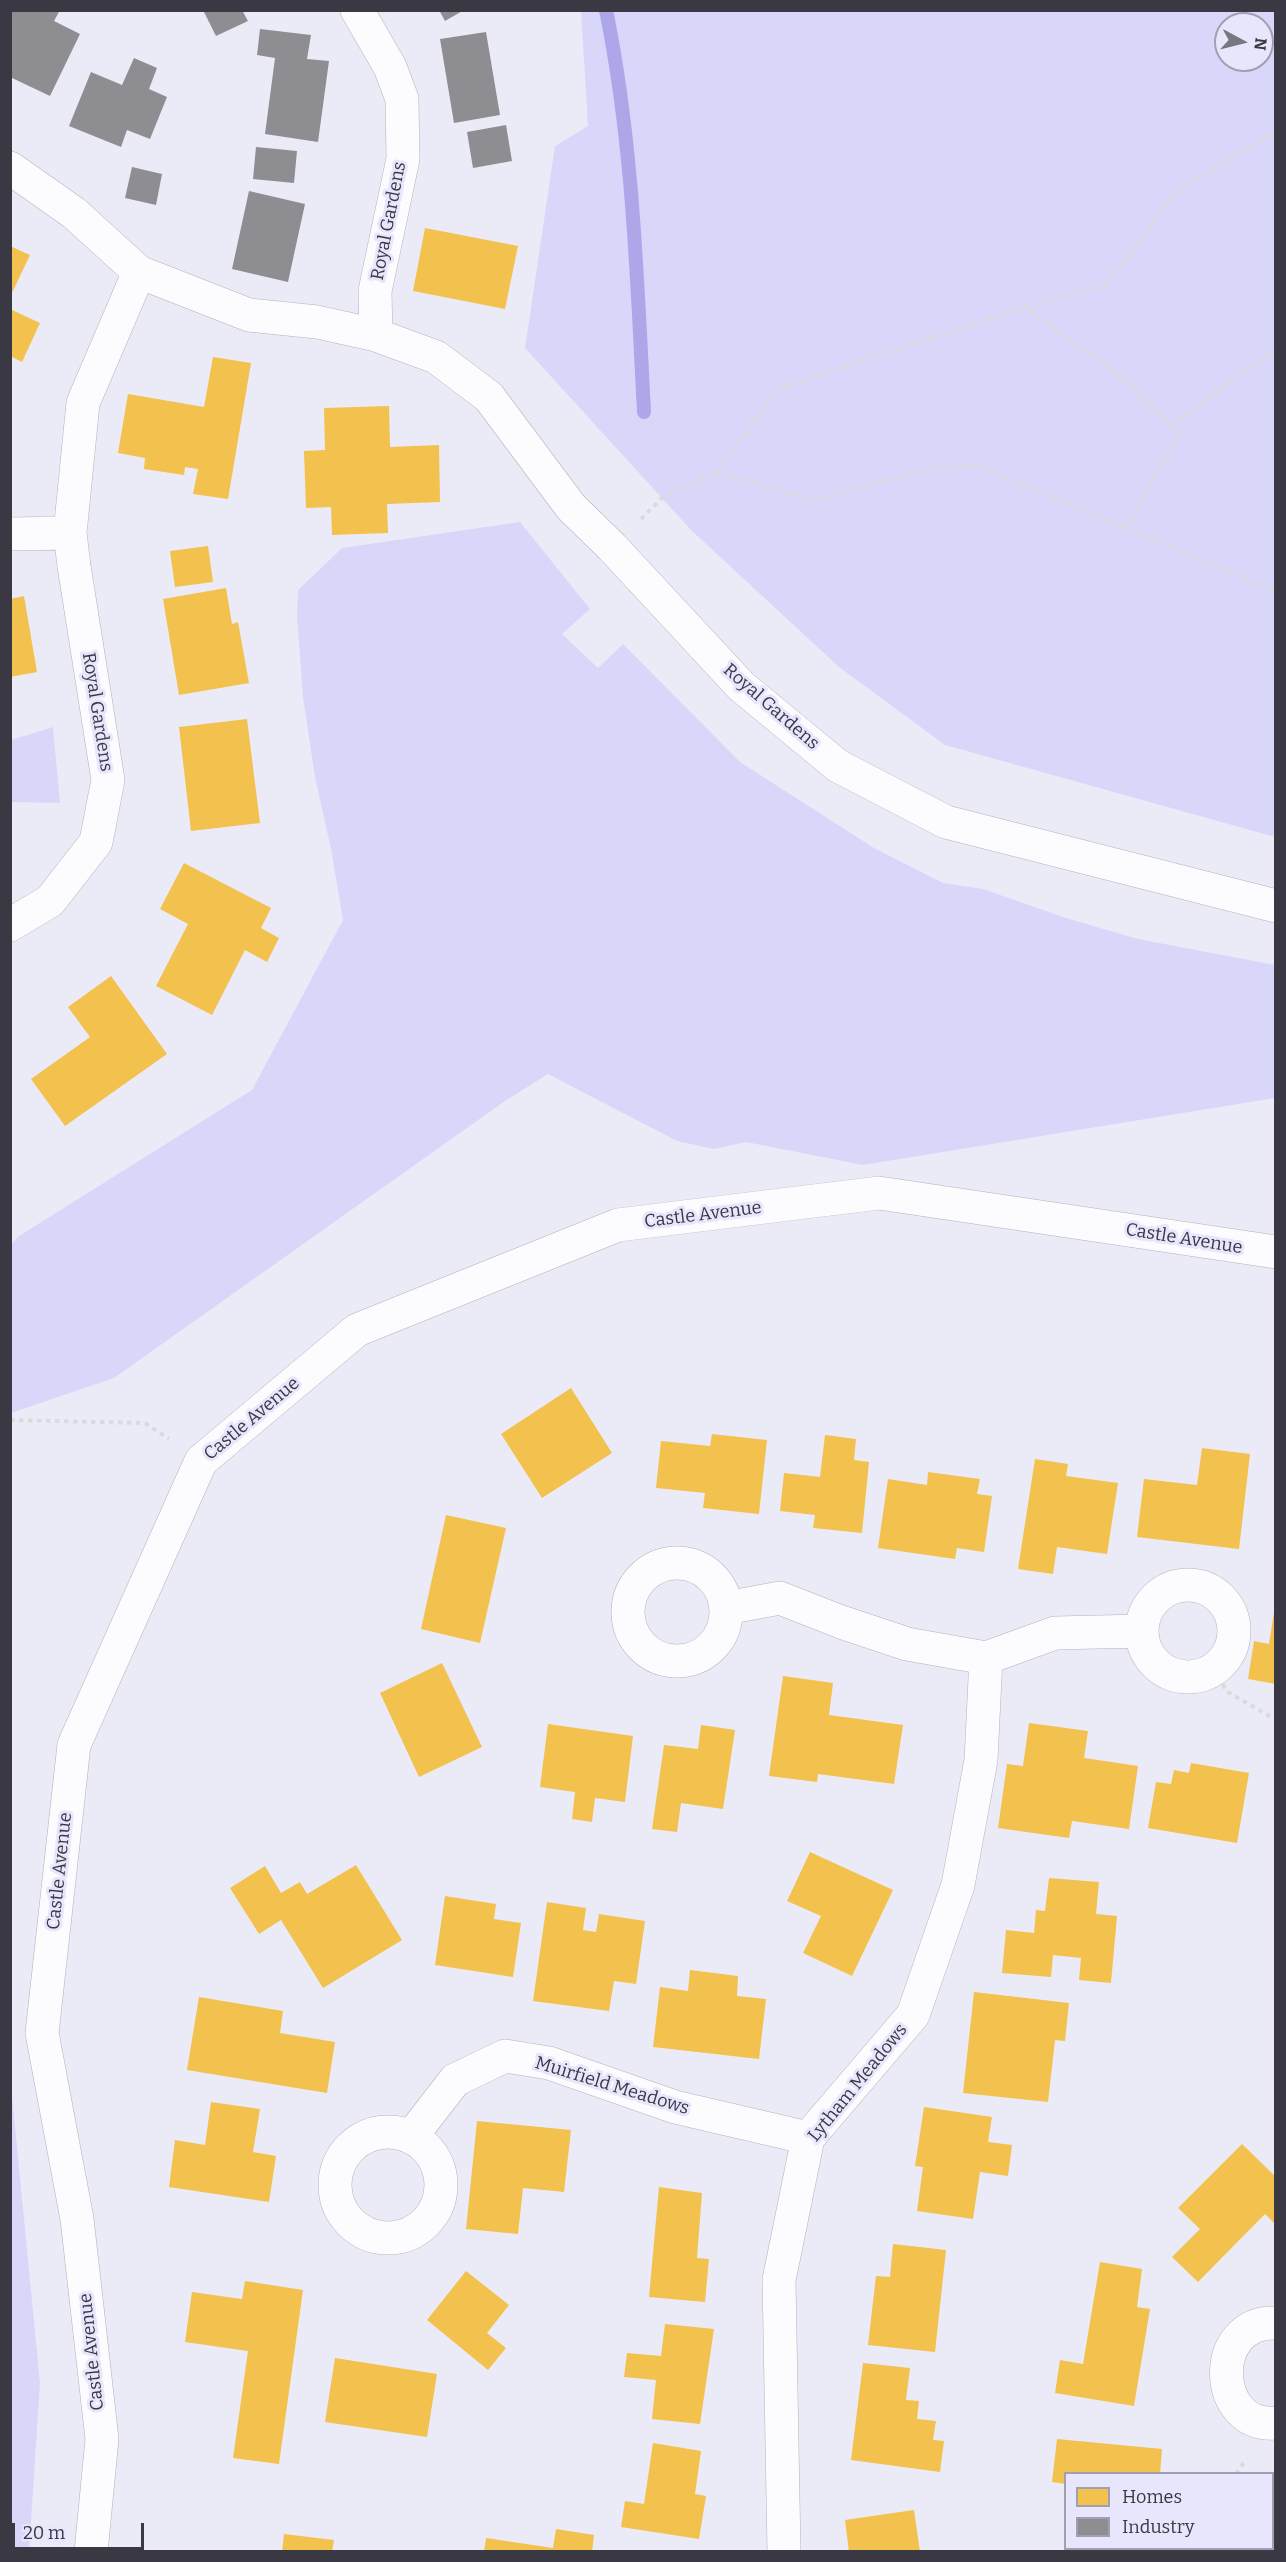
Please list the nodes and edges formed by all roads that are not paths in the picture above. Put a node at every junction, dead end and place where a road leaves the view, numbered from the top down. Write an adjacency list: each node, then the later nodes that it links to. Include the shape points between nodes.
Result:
1 (357, 10): 4 (street, Royal Gardens, via 390,67 402,99 403,159 375,291)
2 (10, 168): 3 (street, Royal Gardens, via 74,213)
3 (138, 272): 4 (street, Royal Gardens, via 249,315 317,322); 5 (street, Royal Gardens, via 83,403)
4 (376, 335): 7 (street, Royal Gardens, via 436,357 489,398 571,507 741,686 838,766 946,822)
5 (70, 533): 6 (street); 8 (street, Royal Gardens, via 108,780 96,842 50,901)
6 (10, 534)
7 (1275, 906)
8 (10, 925)
9 (1275, 1252): 17 (street, Castle Avenue, via 879,1193 618,1225 357,1329 201,1461 74,1745 42,2033 77,2219 102,2439)
10 (726, 1608): 12 (street, via 780,1598 907,1644)
11 (1142, 1631): 11 (street, via 1151,1658 1168,1672 1188,1677 1215,1668 1225,1658 1234,1631 1232,1617 1216,1594 1189,1584 1161,1593 1144,1617); 12 (street, via 1055,1633)
12 (986, 1658): 14 (street, Lytham Meadows, via 981,1760 958,1885 913,2015)
13 (411, 2136): 14 (street, Muirfield Meadows, via 455,2080 505,2055 549,2063 675,2107)
14 (808, 2138): 18 (street, Lytham Meadows, via 779,2280)
15 (1275, 2323): 16 (street, via 1254,2328 1241,2337 1230,2350 1225,2366 1231,2397 1241,2410 1255,2419)
16 (1275, 2422)
17 (91, 2552)
18 (784, 2552)

